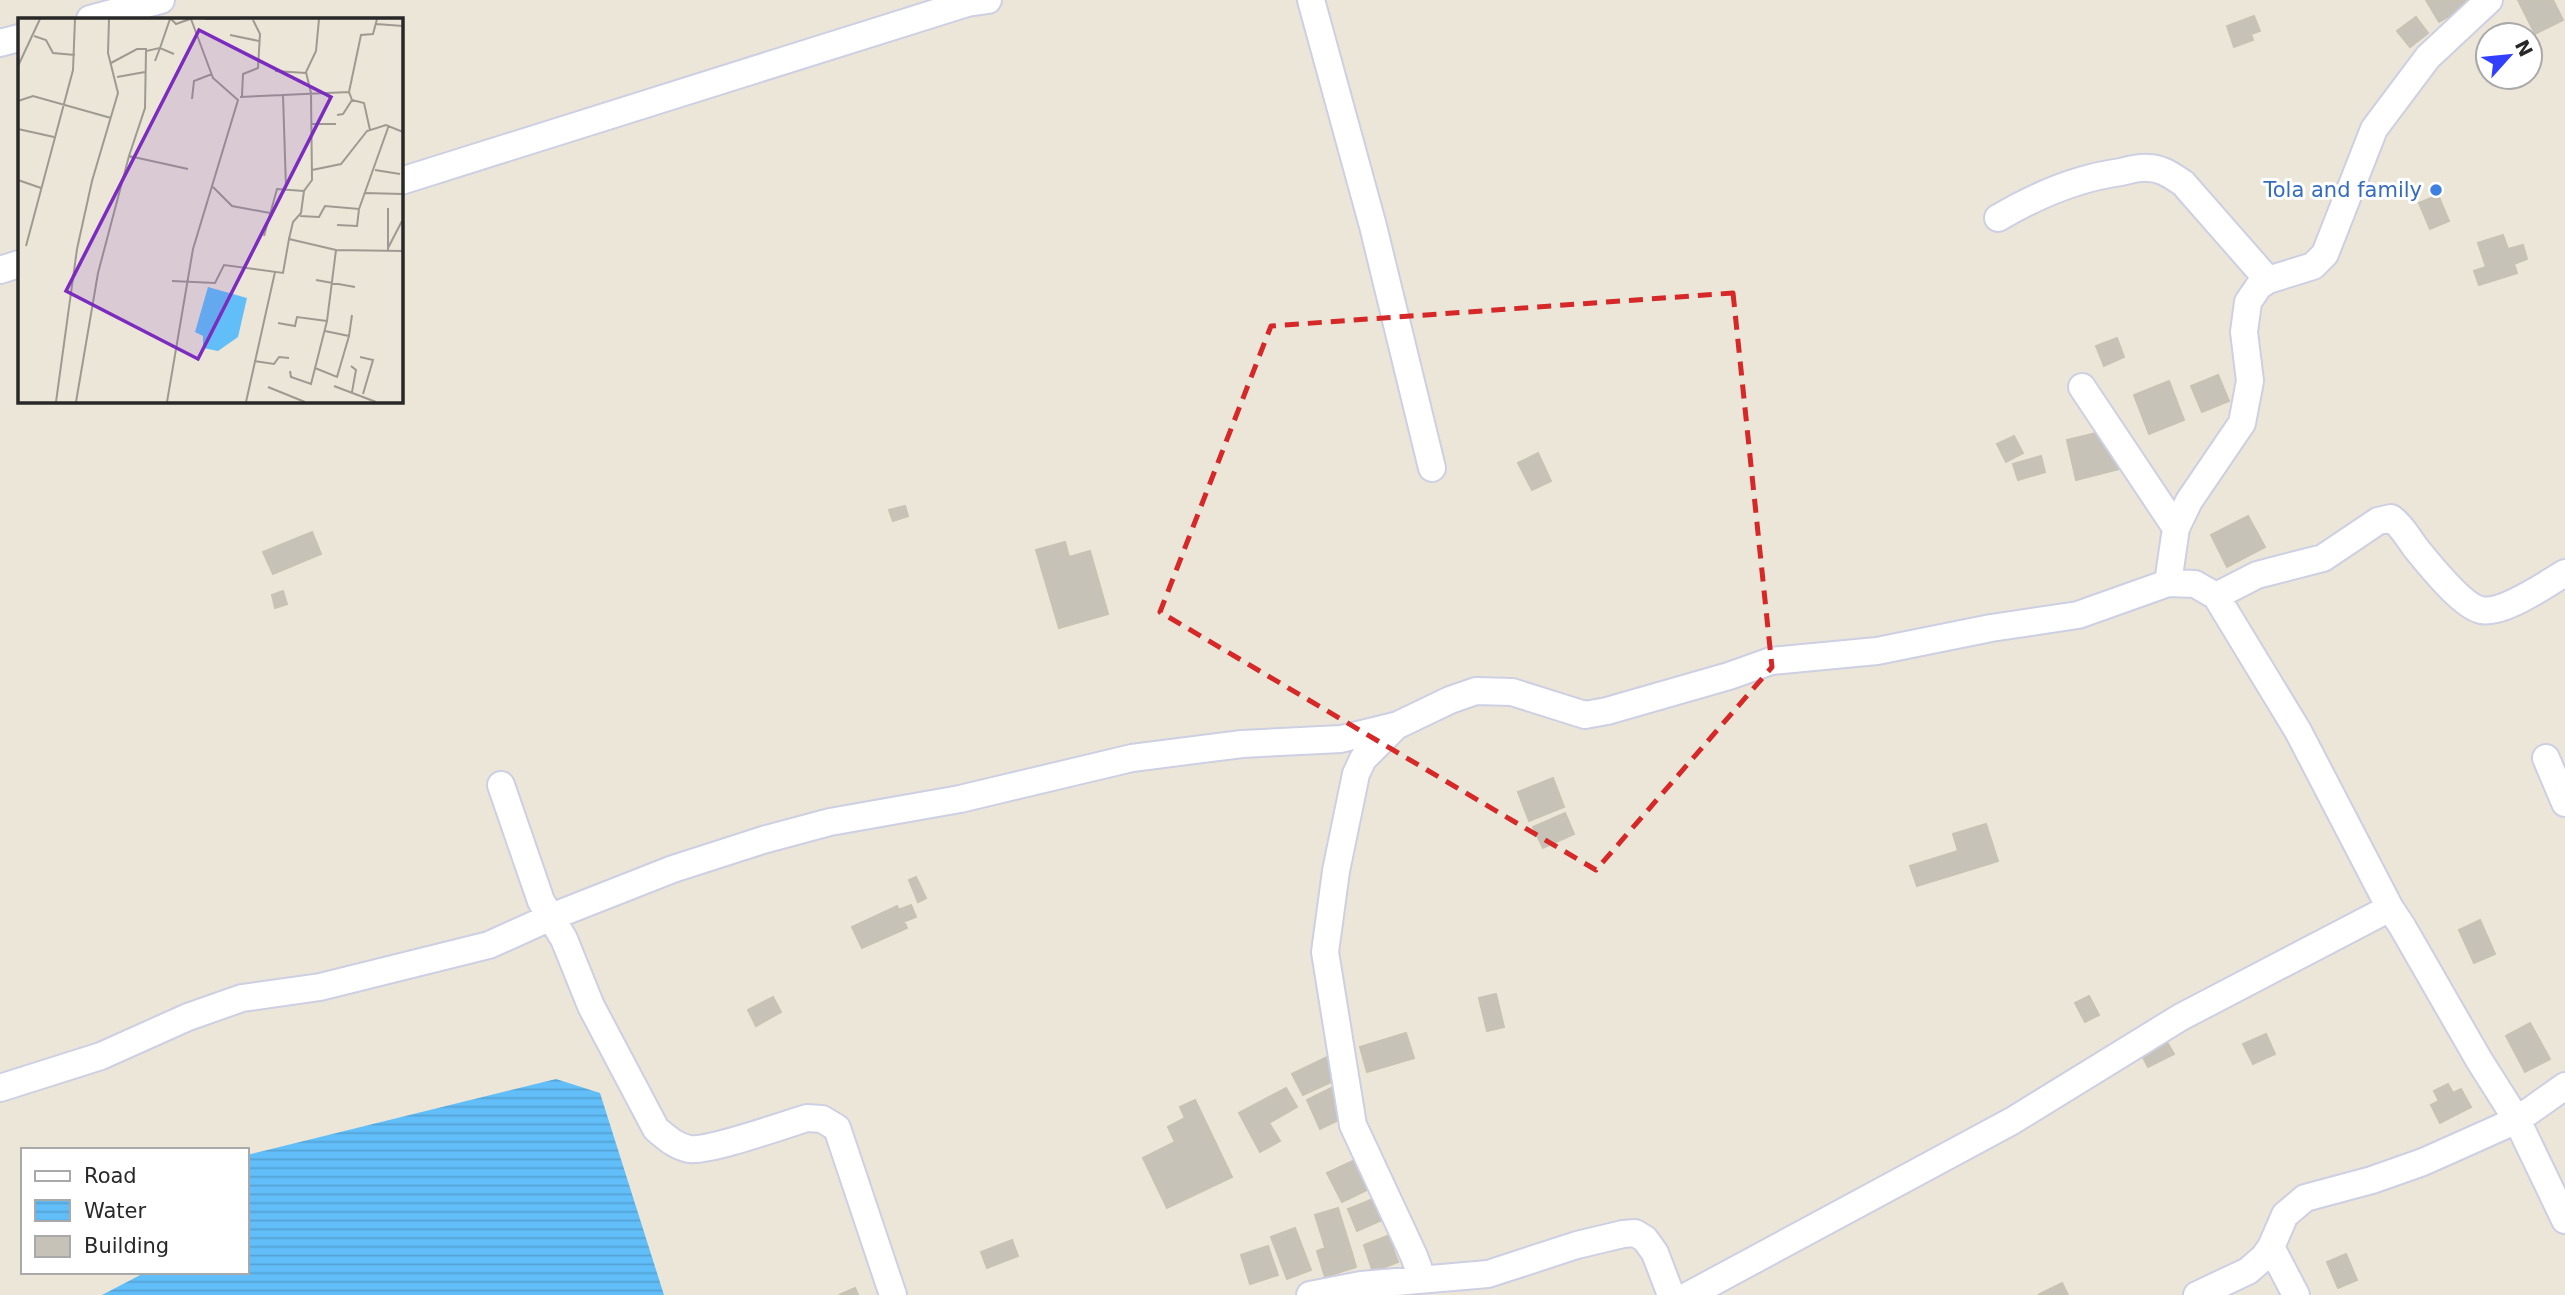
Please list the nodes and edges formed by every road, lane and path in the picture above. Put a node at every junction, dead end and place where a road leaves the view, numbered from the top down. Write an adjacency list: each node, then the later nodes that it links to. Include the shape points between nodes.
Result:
1 (161, 0): 5 (street)
2 (988, 0): 8 (street)
3 (1311, 0): 14 (street)
4 (2489, 0): 12 (street, via 2428,57 2374,130 2325,254 2302,271)
5 (94, 18)
6 (18, 38): 7 (street)
7 (0, 43)
8 (402, 181)
9 (1998, 218): 12 (street, via 2028,200 2098,175 2148,168 2168,172 2183,183)
10 (18, 264): 11 (street)
11 (0, 270)
12 (2268, 280): 15 (street, via 2248,302 2244,332 2250,382 2242,423)
13 (2082, 387): 15 (street)
14 (1433, 468)
15 (2176, 527): 17 (street)
16 (2565, 573): 18 (street, via 2498,609 2480,611 2456,594 2391,518 2378,521 2323,558 2257,575)
17 (2168, 583): 18 (street, via 2195,584); 19 (street, via 2078,615 1877,651 1771,661 1607,711 1585,715 1512,692 1476,691)
18 (2216, 596): 23 (street, via 2298,731)
19 (1398, 725): 24 (street, via 1341,739 1242,744 1132,758 960,799 830,822 673,869); 30 (street, via 1363,759 1356,774 1325,952 1353,1125)
20 (2546, 758): 22 (street)
21 (502, 785): 24 (street, via 541,901)
22 (2565, 803)
23 (2390, 908): 27 (street); 34 (street, via 2180,1017 2012,1121)
24 (551, 917): 26 (street, via 489,945 320,987 242,998 101,1056); 31 (street, via 624,1073 656,1129 673,1144 692,1150 713,1146 807,1118 822,1119 837,1128)
25 (2565, 1086): 27 (street)
26 (0, 1088)
27 (2517, 1120): 28 (street); 29 (street, via 2423,1162 2305,1198 2285,1215)
28 (2565, 1220)
29 (2272, 1247): 35 (street, via 2248,1271); 36 (street)
30 (1422, 1278): 32 (street); 33 (street, via 1488,1274 1577,1245 1635,1233 1655,1253)
31 (893, 1295)
32 (1310, 1295)
33 (1671, 1295)
34 (1689, 1295)
35 (2197, 1295)
36 (2296, 1295)

